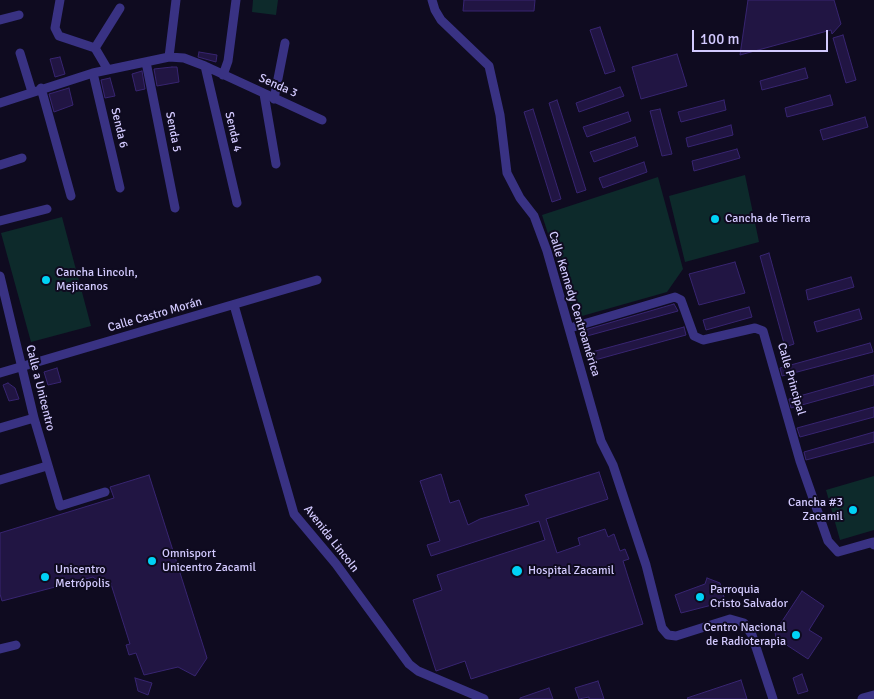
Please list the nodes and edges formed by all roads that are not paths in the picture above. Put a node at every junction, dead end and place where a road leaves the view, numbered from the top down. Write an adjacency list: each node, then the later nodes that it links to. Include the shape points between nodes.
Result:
1 (60, 0): 9 (street, via 54,28 59,36)
2 (176, 0): 11 (street)
3 (236, 0): 16 (street, via 228,61)
4 (432, 0): 37 (street, Calle Kennedy Centroamérica, via 441,20 489,66 500,115 507,173 534,216)
5 (120, 8): 9 (street)
6 (19, 16): 7 (street)
7 (0, 20)
8 (285, 43): 20 (street)
9 (95, 48): 14 (street)
10 (20, 53): 18 (street)
11 (169, 57): 12 (street); 13 (street, via 184,58)
12 (146, 62): 14 (street); 29 (street, Senda 5)
13 (205, 66): 16 (street); 28 (street, Senda 4)
14 (108, 70): 15 (street)
15 (94, 73): 17 (street); 26 (street, Senda 6)
16 (223, 75): 19 (street, Senda 3)
17 (41, 88): 18 (street); 27 (street)
18 (32, 92): 21 (street)
19 (264, 94): 20 (street, Senda 3); 24 (street)
20 (274, 99): 22 (street, Senda 3)
21 (0, 103)
22 (322, 120)
23 (22, 158): 25 (street)
24 (276, 164)
25 (0, 165)
26 (120, 188)
27 (71, 196)
28 (237, 203)
29 (175, 208)
30 (47, 210): 31 (street)
31 (0, 221)
32 (0, 276): 35 (street, Calle a Unicentro)
33 (316, 280): 34 (street, Calle Castro Morán)
34 (234, 305): 38 (street, Calle Castro Morán); 49 (street, Avenida Lincoln, via 294,514 336,564 409,664 418,671)
35 (10, 316): 36 (street); 38 (street, Calle a Unicentro)
36 (0, 319)
37 (570, 328): 45 (street, Calle Principal, via 675,297 681,300 694,336 703,340 755,328 763,331 800,461 828,541 838,552 873,542); 50 (street, Calle Kennedy Centroamérica, via 601,441 613,465 646,565 662,628 668,635 676,636 730,619 744,623 752,635)
38 (22, 367): 39 (street, Calle Castro Morán); 40 (street, Calle a Unicentro)
39 (0, 373)
40 (34, 418): 41 (street); 42 (street, Calle a Unicentro)
41 (0, 428)
42 (47, 466): 43 (street); 44 (street, Calle a Unicentro, via 60,506)
43 (0, 480)
44 (105, 492)
45 (874, 545)
46 (16, 645): 47 (street)
47 (0, 649)
48 (874, 696): 51 (street)
49 (484, 699)
50 (773, 699)
51 (863, 699)

